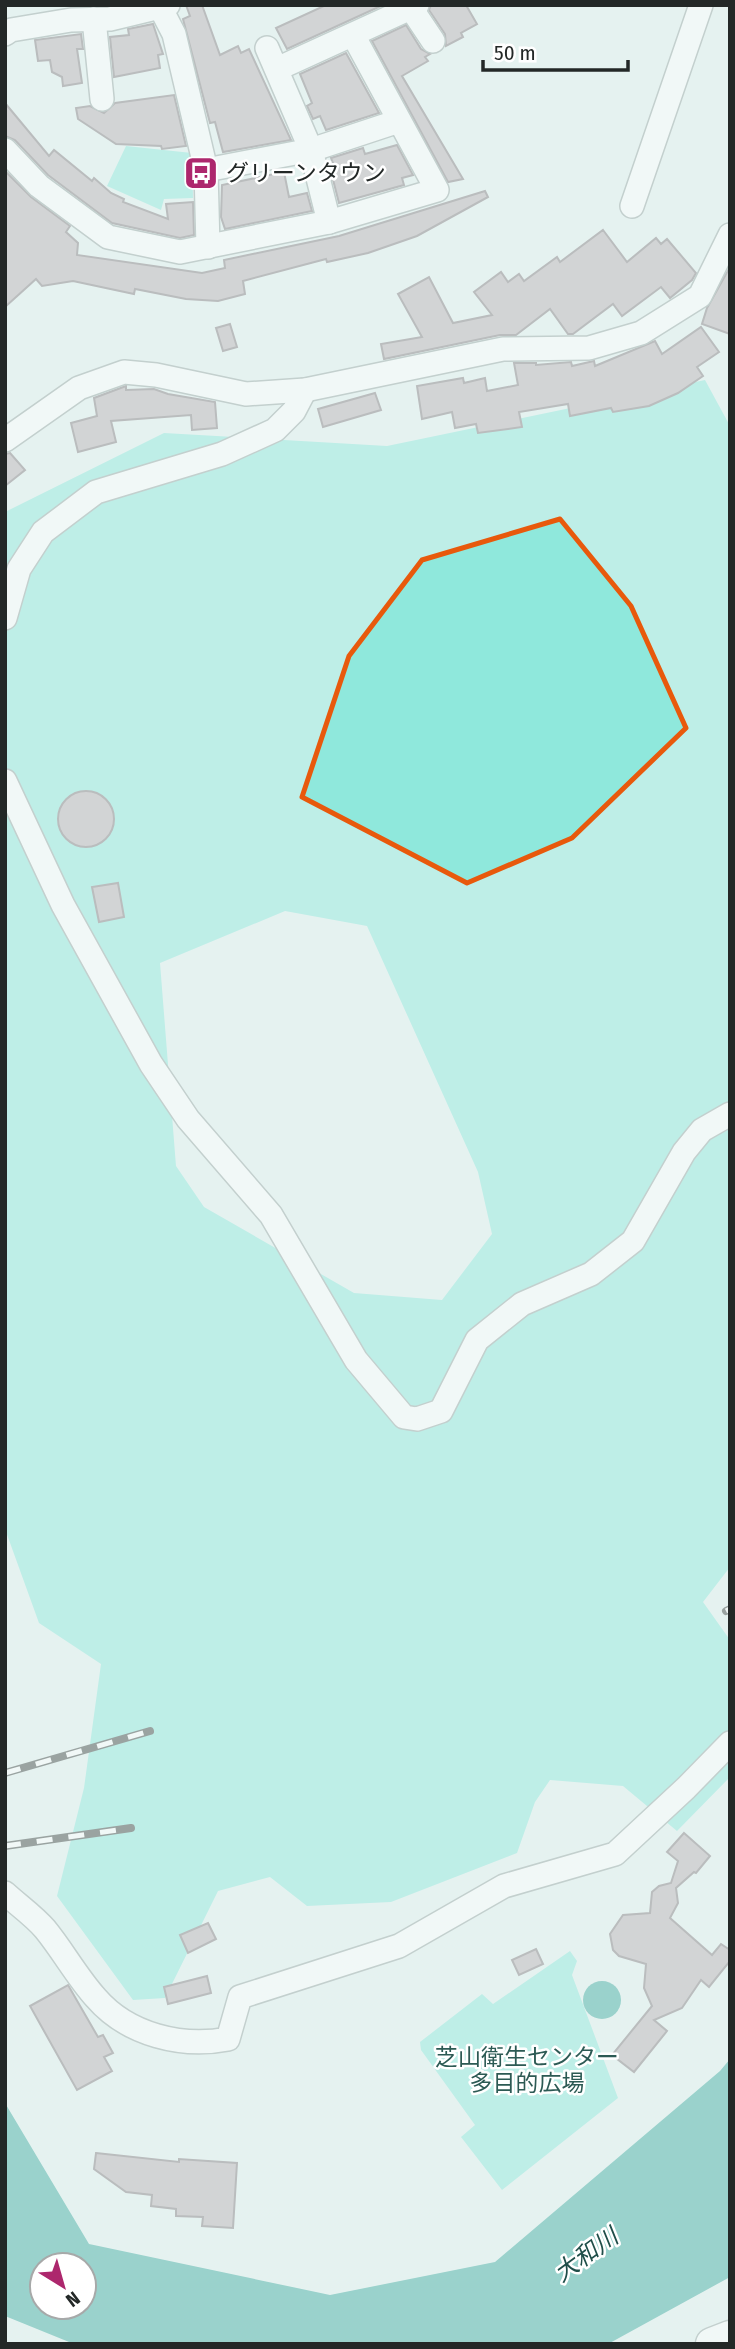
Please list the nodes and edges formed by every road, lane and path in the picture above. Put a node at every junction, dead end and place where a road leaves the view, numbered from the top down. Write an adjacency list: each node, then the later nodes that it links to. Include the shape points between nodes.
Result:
1 (701, 5): 15 (street)
2 (163, 6): 4 (street); 14 (street, via 174,34)
3 (412, 6): 6 (street); 7 (street)
4 (94, 19): 5 (street); 10 (street)
5 (5, 34)
6 (353, 35): 9 (street); 11 (street)
7 (433, 41)
8 (267, 48): 9 (street)
9 (277, 69): 13 (street)
10 (102, 99)
11 (399, 121): 13 (street); 16 (street, via 437,190)
12 (5, 150): 18 (street, via 39,186 108,237 180,252)
13 (311, 150): 14 (street); 16 (street)
14 (206, 170): 18 (street)
15 (632, 206)
16 (329, 222): 18 (street)
17 (728, 241): 19 (street, via 699,296 641,333 589,348 503,349)
18 (208, 247)
19 (305, 390): 20 (street, via 246,394 124,372 79,388); 21 (street, via 294,411 275,430 222,454 96,492 43,532 19,569)
20 (5, 440)
21 (5, 618)
22 (5, 781): 23 (street, via 63,905 151,1064 188,1119 271,1215 356,1360 404,1417 417,1419 441,1411 477,1340 522,1304 591,1274 633,1241 684,1152 702,1130)
23 (730, 1114)
24 (730, 1743): 25 (street, via 615,1854 504,1886 398,1946 240,1997 228,2039 208,2043 154,2036 119,2017 97,2000 44,1927)
25 (5, 1893)
26 (730, 2337): 27 (main road)
27 (712, 2344)

